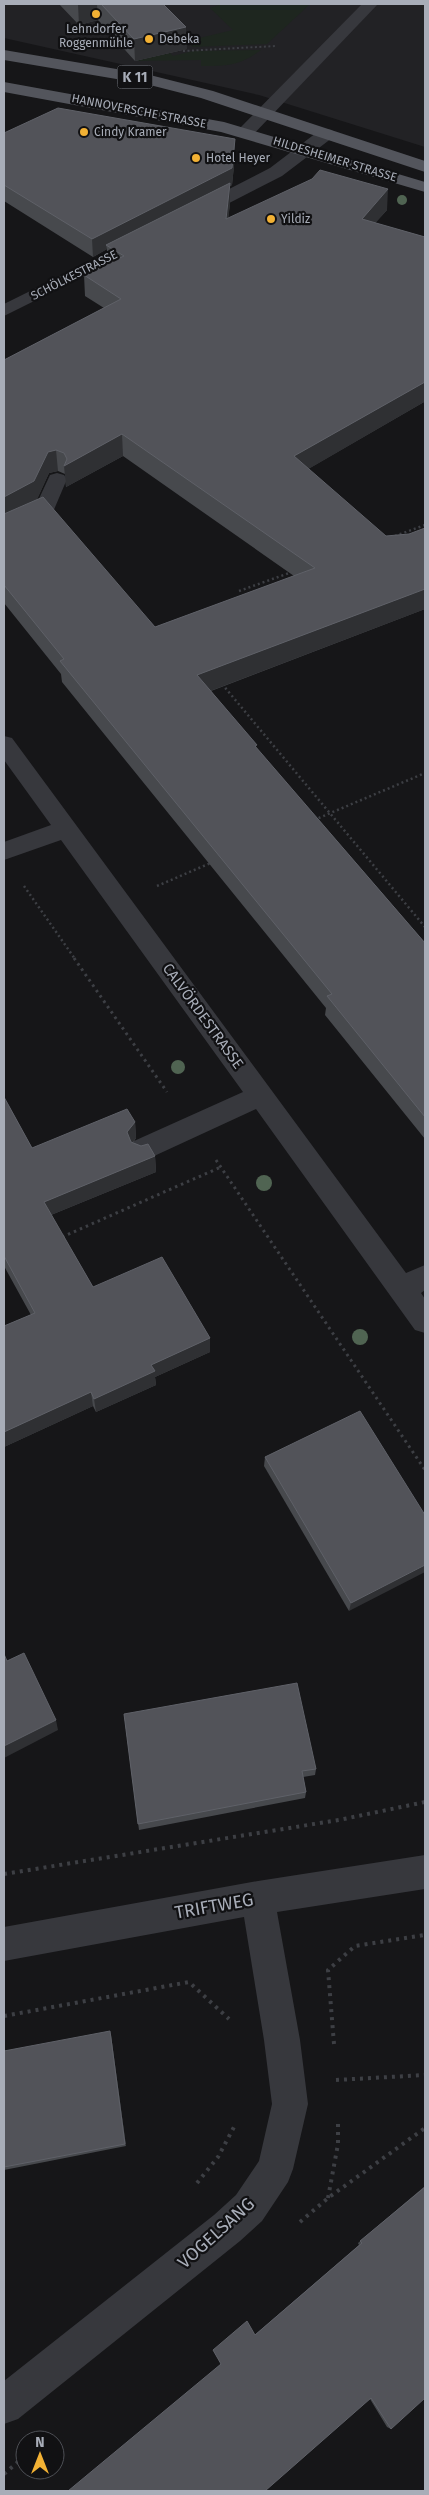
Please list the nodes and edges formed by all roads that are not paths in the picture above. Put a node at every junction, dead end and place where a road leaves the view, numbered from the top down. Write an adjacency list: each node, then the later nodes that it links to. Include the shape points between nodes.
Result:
1 (370, 4): 4 (street)
2 (4, 56): 4 (main road, HANNOVERSCHE STRASSE / K 11, via 159,82)
3 (4, 87): 5 (main road, HANNOVERSCHE STRASSE / K 11, via 165,115)
4 (264, 112): 5 (street); 6 (main road, HILDESHEIMER STRASSE / K 11)
5 (245, 133): 7 (main road, HILDESHEIMER STRASSE / K 11)
6 (326, 134): 7 (street); 8 (main road, HILDESHEIMER STRASSE / K 11)
7 (306, 150): 9 (main road, HILDESHEIMER STRASSE / K 11); 10 (street, via 276,172)
8 (425, 167)
9 (425, 187)
10 (182, 220)
11 (156, 233): 12 (street, SCHÖLKESTRASSE)
12 (4, 311)
13 (57, 480): 14 (street, via 46,507)
14 (4, 529)
15 (4, 744): 16 (street, CALVÖRDESTRASSE)
16 (66, 829): 17 (street); 18 (street, CALVÖRDESTRASSE)
17 (4, 851)
18 (260, 1095): 19 (street); 20 (street, CALVÖRDESTRASSE)
19 (143, 1149)
20 (414, 1283): 21 (street, CALVÖRDESTRASSE)
21 (425, 1321)
22 (425, 1872): 23 (street, TRIFTWEG)
23 (258, 1898): 24 (street, TRIFTWEG); 25 (street, VOGELSANG, via 290,2104 275,2170 249,2208 227,2228)
24 (4, 1944)
25 (4, 2406)

